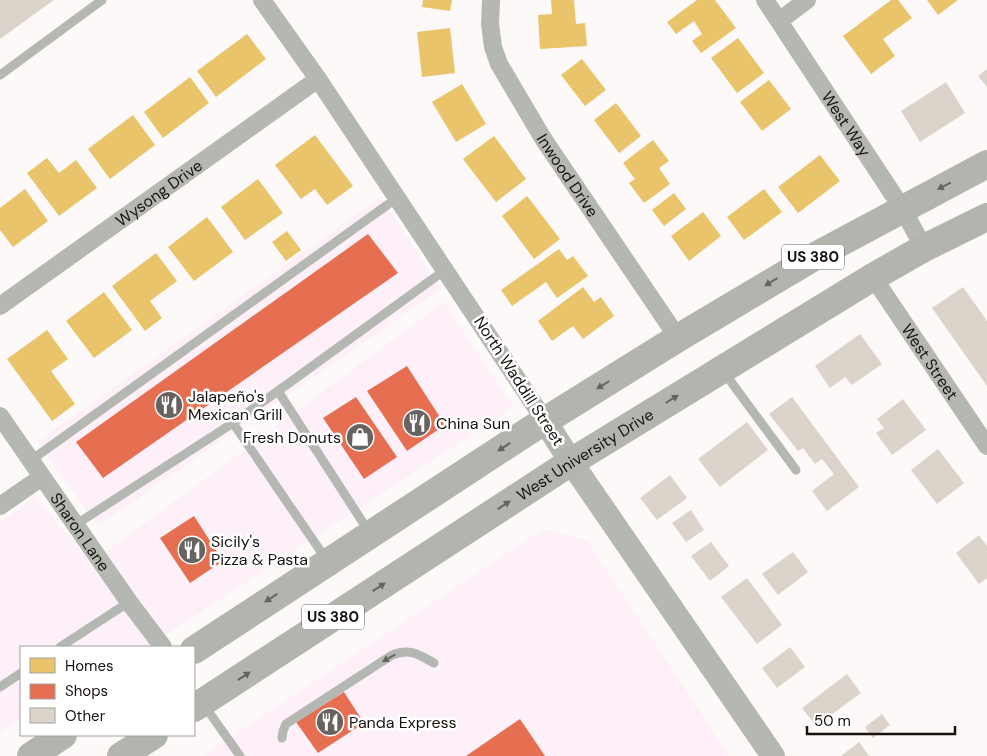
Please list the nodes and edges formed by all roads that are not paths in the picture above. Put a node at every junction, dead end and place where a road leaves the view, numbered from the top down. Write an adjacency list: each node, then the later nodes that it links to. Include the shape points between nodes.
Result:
1 (102, 0): 7 (lane)
2 (262, 0): 8 (street, North Waddill Street)
3 (491, 0): 17 (street, Inwood Drive, via 490,24 499,64 544,140)
4 (765, 0): 6 (street, West Way)
5 (808, 0): 6 (street)
6 (780, 21): 11 (street, West Way)
7 (0, 75)
8 (318, 79): 10 (street, North Waddill Street); 16 (street, Wysong Drive)
9 (987, 164): 11 (highway, US 380, one-way to 11)
10 (397, 198): 14 (street, North Waddill Street); 24 (lane)
11 (902, 208): 13 (street, West Way); 17 (highway, US 380, one-way to 17)
12 (987, 217): 13 (highway, West University Drive / US 380)
13 (924, 248): 15 (highway, West University Drive / US 380)
14 (446, 270): 19 (lane); 21 (street, North Waddill Street)
15 (873, 277): 18 (highway, West University Drive / US 380); 23 (street, West Street)
16 (0, 306)
17 (678, 338): 21 (highway, US 380, one-way to 21)
18 (721, 369): 25 (highway, West University Drive / US 380, one-way to 18); 26 (lane)
19 (278, 391): 22 (lane); 30 (lane)
20 (0, 416): 24 (street, Sharon Lane)
21 (546, 421): 25 (street, North Waddill Street); 30 (highway, US 380, one-way to 30)
22 (233, 423): 29 (lane); 31 (lane)
23 (987, 446)
24 (30, 461): 27 (street, Sharon Lane)
25 (571, 462): 39 (highway, West University Drive / US 380, one-way to 25); 46 (street, North Waddill Street)
26 (796, 470)
27 (42, 477): 28 (street); 29 (street, Sharon Lane)
28 (0, 506)
29 (75, 525): 32 (street, Sharon Lane)
30 (371, 534): 31 (highway, US 380)
31 (328, 561): 35 (highway, US 380, one-way to 35)
32 (129, 602): 33 (lane); 34 (street, Sharon Lane)
33 (62, 646)
34 (162, 646)
35 (195, 649)
36 (434, 663): 42 (lane, one-way to 42, via 412,652 392,655 286,724)
37 (20, 674): 38 (lane)
38 (0, 687)
39 (197, 700): 45 (lane)
40 (61, 736): 43 (highway)
41 (152, 736): 44 (highway)
42 (282, 738)
43 (31, 756)
44 (121, 756)
45 (240, 756)
46 (773, 756)

